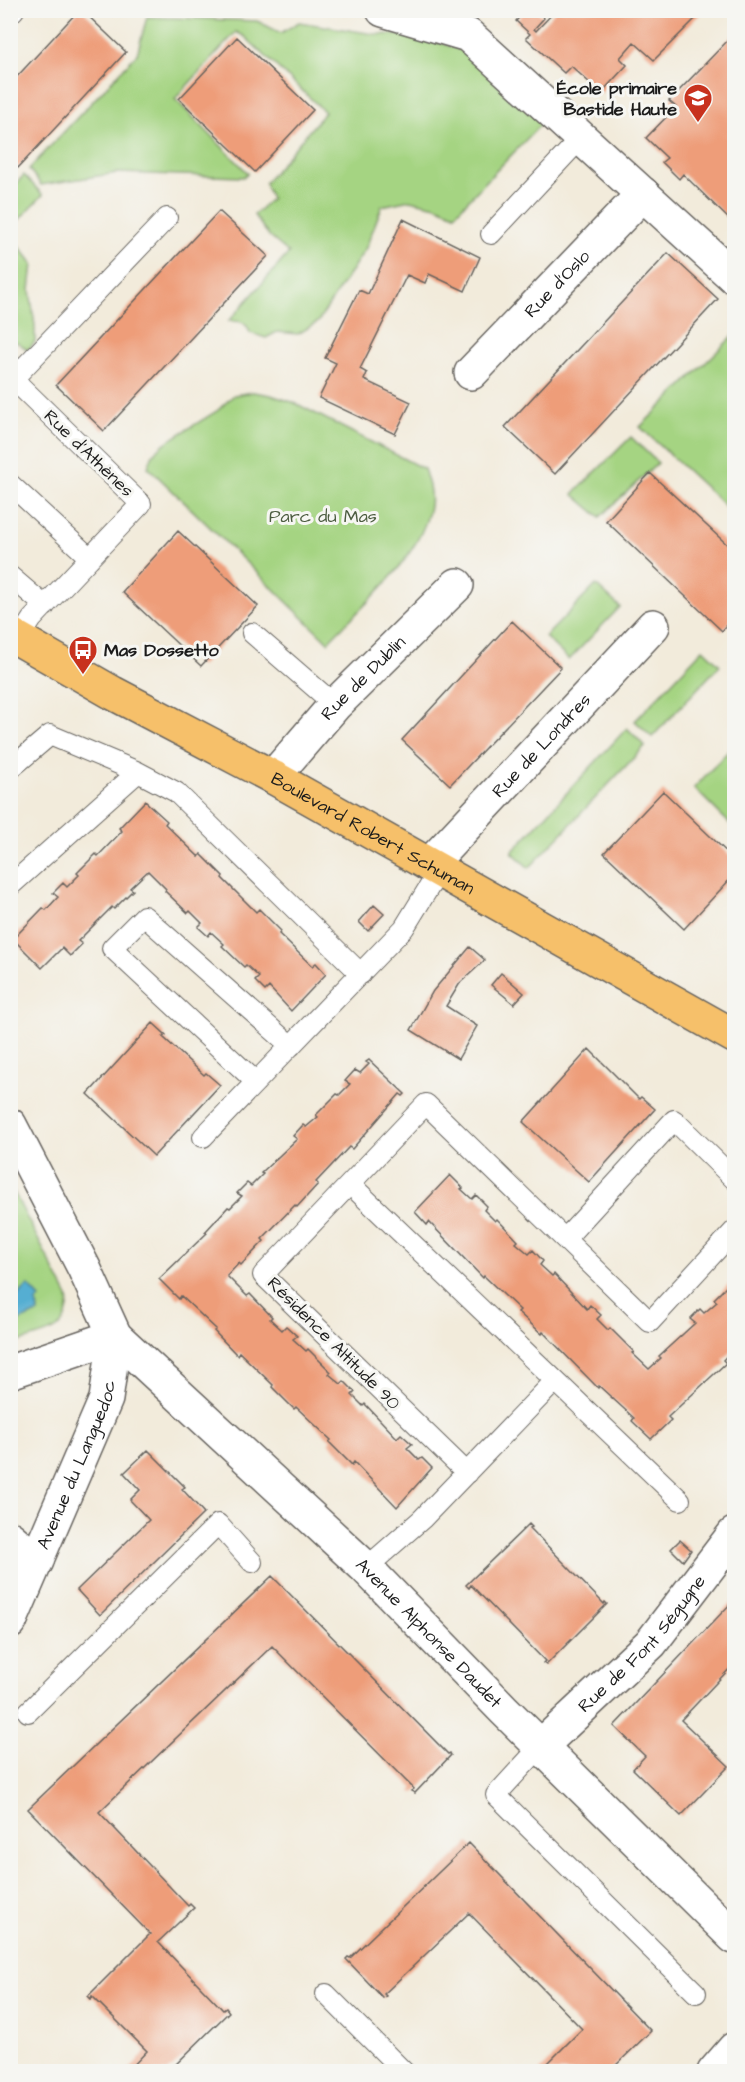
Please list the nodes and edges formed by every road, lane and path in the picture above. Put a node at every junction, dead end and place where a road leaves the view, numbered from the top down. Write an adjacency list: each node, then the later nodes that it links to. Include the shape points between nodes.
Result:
1 (14, 10): 3 (lane)
2 (383, 10): 4 (street, via 468,35)
3 (10, 14)
4 (581, 138): 5 (street); 7 (lane)
5 (643, 194): 8 (street); 9 (street, Rue d'Oslo)
6 (167, 218): 11 (lane, Rue d'Athènes, via 14,379 141,504)
7 (491, 234)
8 (735, 278)
9 (471, 373)
10 (10, 484): 11 (lane)
11 (90, 558): 14 (lane, Rue d'Athènes)
12 (10, 576): 14 (lane)
13 (457, 585): 18 (street, Rue de Dublin)
14 (45, 606): 17 (lane, Rue d'Athènes)
15 (653, 626): 22 (street, Rue de Londres)
16 (252, 633): 18 (lane)
17 (15, 637): 21 (main road, Boulevard Robert Schuman)
18 (334, 705): 21 (street, Rue de Dublin)
19 (10, 769): 20 (lane, via 50,735)
20 (138, 772): 23 (lane); 24 (lane, via 176,792)
21 (273, 777): 22 (main road, Boulevard Robert Schuman)
22 (434, 868): 24 (lane, via 404,928); 25 (main road, Boulevard Robert Schuman)
23 (10, 886)
24 (361, 974): 26 (lane)
25 (735, 1036)
26 (291, 1046): 27 (lane); 27 (lane, via 144,916 112,948)
27 (256, 1082): 29 (lane)
28 (10, 1125): 34 (street)
29 (203, 1137)
30 (735, 1179): 33 (lane, via 674,1120)
31 (350, 1184): 33 (lane, Résidence Altitude 90, via 426,1104); 36 (lane); 37 (lane, Résidence Altitude 90, via 263,1275)
32 (735, 1231): 33 (lane, Résidence Altitude 90, via 651,1322)
33 (565, 1239)
34 (116, 1336): 35 (street); 41 (street, Avenue du Languedoc, via 106,1399); 43 (street, Avenue Alphonse Daudet)
35 (10, 1372)
36 (554, 1382): 37 (lane); 38 (lane)
37 (467, 1473): 43 (lane)
38 (680, 1500)
39 (735, 1534): 46 (street, Rue de Font Ségugne, via 651,1643)
40 (10, 1538): 41 (street)
41 (37, 1561): 44 (street, Avenue du Languedoc)
42 (252, 1562): 45 (lane, via 218,1524)
43 (366, 1569): 46 (street, Avenue Alphonse Daudet)
44 (10, 1622)
45 (28, 1712)
46 (541, 1746): 47 (street, Avenue Alphonse Daudet); 49 (lane, via 496,1795)
47 (735, 1937)
48 (326, 1994): 51 (lane)
49 (696, 1994)
50 (735, 2049): 52 (street)
51 (404, 2072)
52 (714, 2072)

